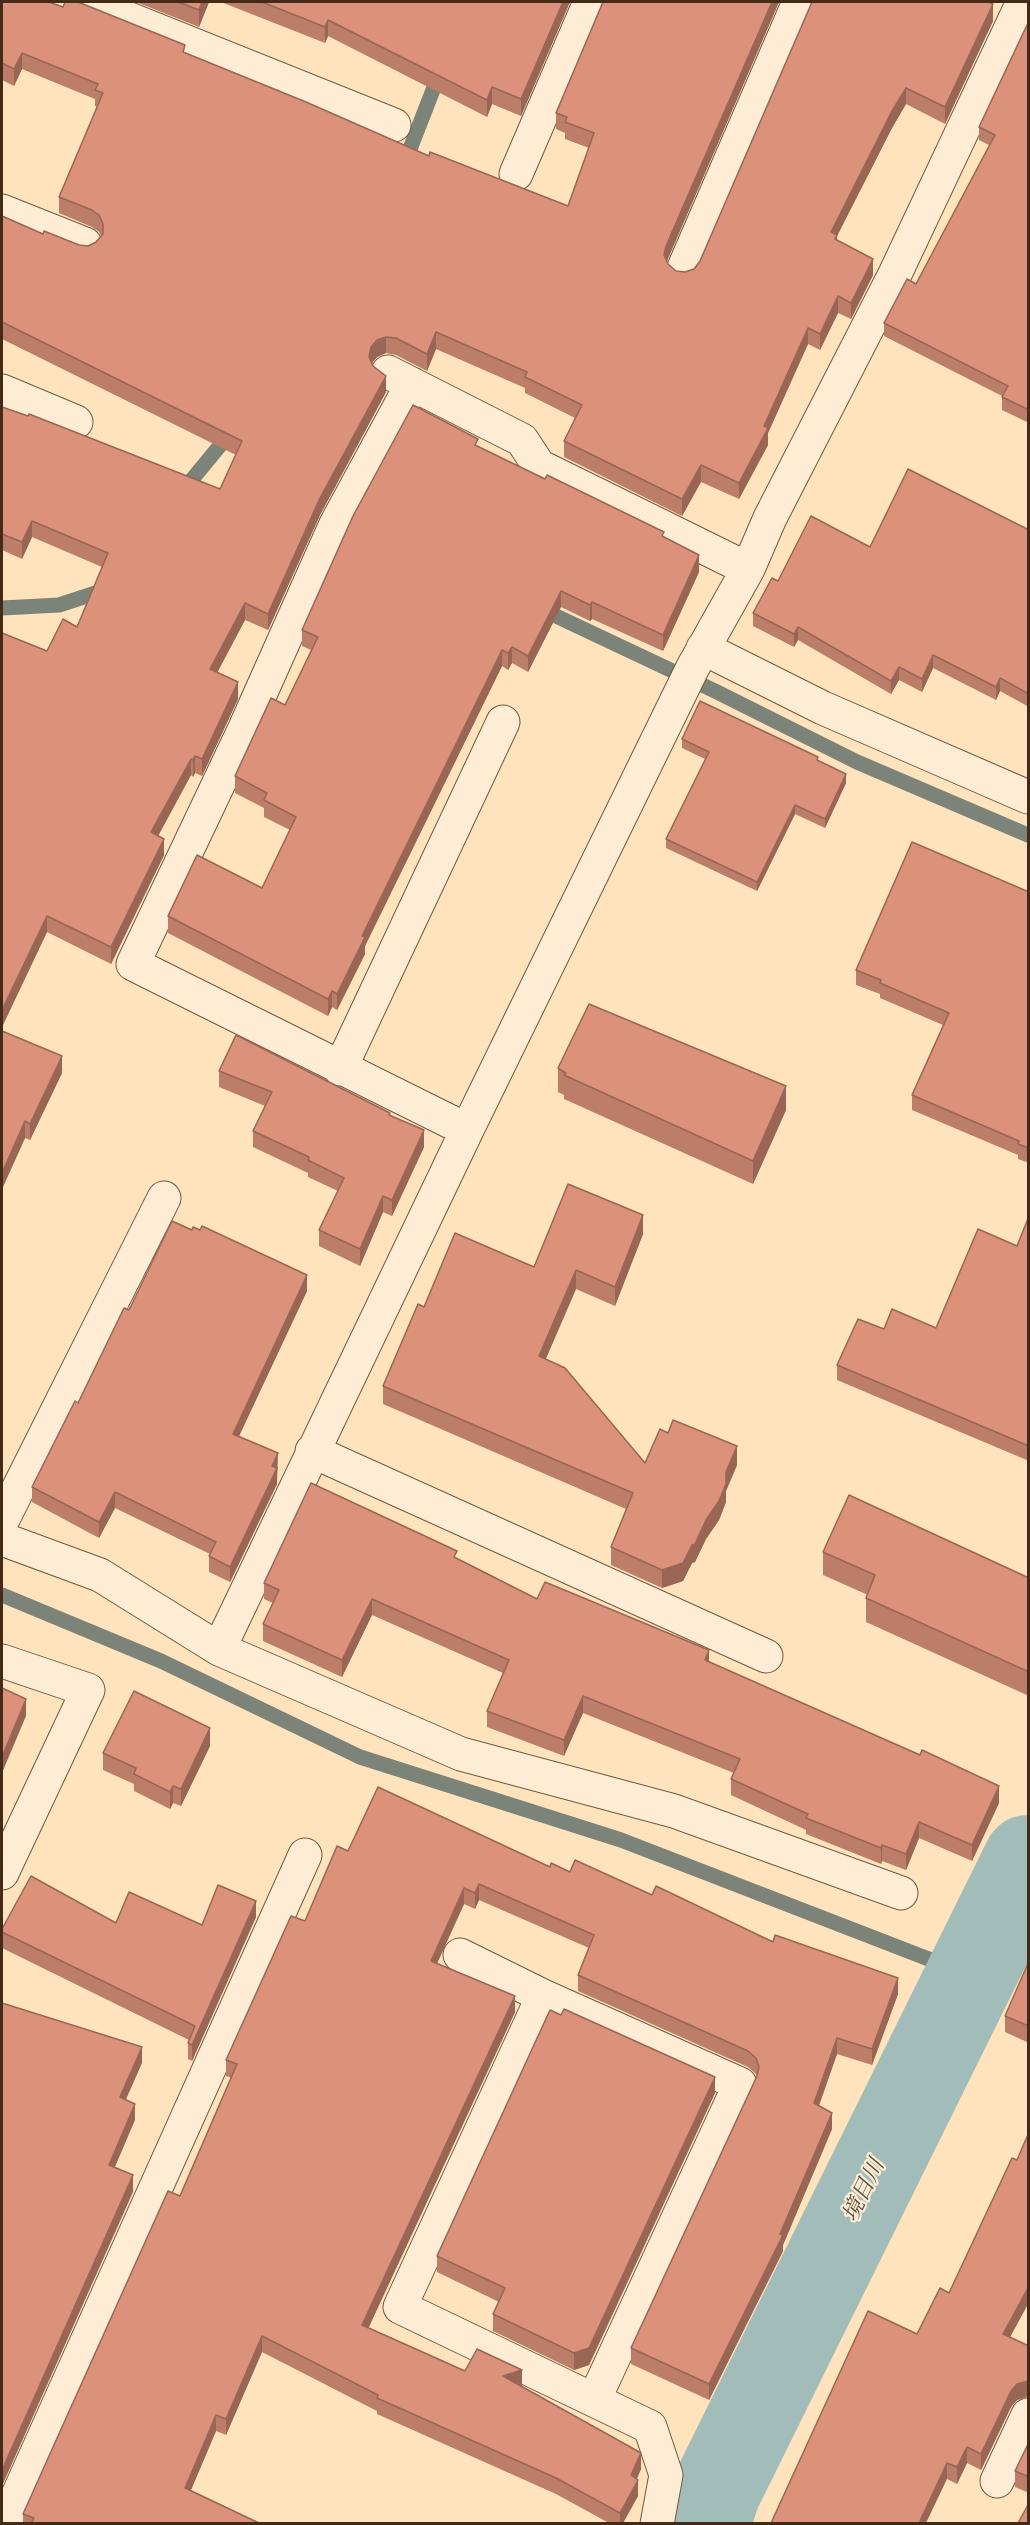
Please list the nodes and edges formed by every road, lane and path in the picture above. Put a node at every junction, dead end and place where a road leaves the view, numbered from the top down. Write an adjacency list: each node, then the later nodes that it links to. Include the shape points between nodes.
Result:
1 (87, 2): 5 (street)
2 (590, 2): 6 (street)
3 (799, 2): 9 (street)
4 (1023, 2): 12 (street, via 895,273)
5 (394, 125)
6 (516, 174)
7 (2, 211): 8 (street)
8 (85, 244)
9 (683, 270)
10 (2, 391): 11 (street)
11 (76, 422)
12 (748, 569): 13 (street); 16 (street, via 539,466 522,440 400,378 245,728 133,964)
13 (692, 669): 15 (street, via 822,708); 17 (street)
14 (502, 722): 16 (street)
15 (1029, 797)
16 (340, 1069): 17 (street)
17 (468, 1130): 19 (street)
18 (164, 1198): 20 (street)
19 (312, 1450): 22 (street); 23 (street)
20 (2, 1521)
21 (2, 1539): 22 (street, via 100,1575)
22 (219, 1649): 27 (street, via 461,1754 674,1811)
23 (766, 1656)
24 (2, 1661): 26 (street, via 88,1690)
25 (305, 1855): 33 (street)
26 (2, 1873)
27 (901, 1893)
28 (460, 1955): 29 (street)
29 (543, 1996): 30 (street, via 400,2307); 30 (street, via 740,2084)
30 (594, 2400): 34 (street, via 650,2427 666,2475)
31 (1029, 2415): 32 (street)
32 (997, 2481)
33 (5, 2523)
34 (657, 2523)

